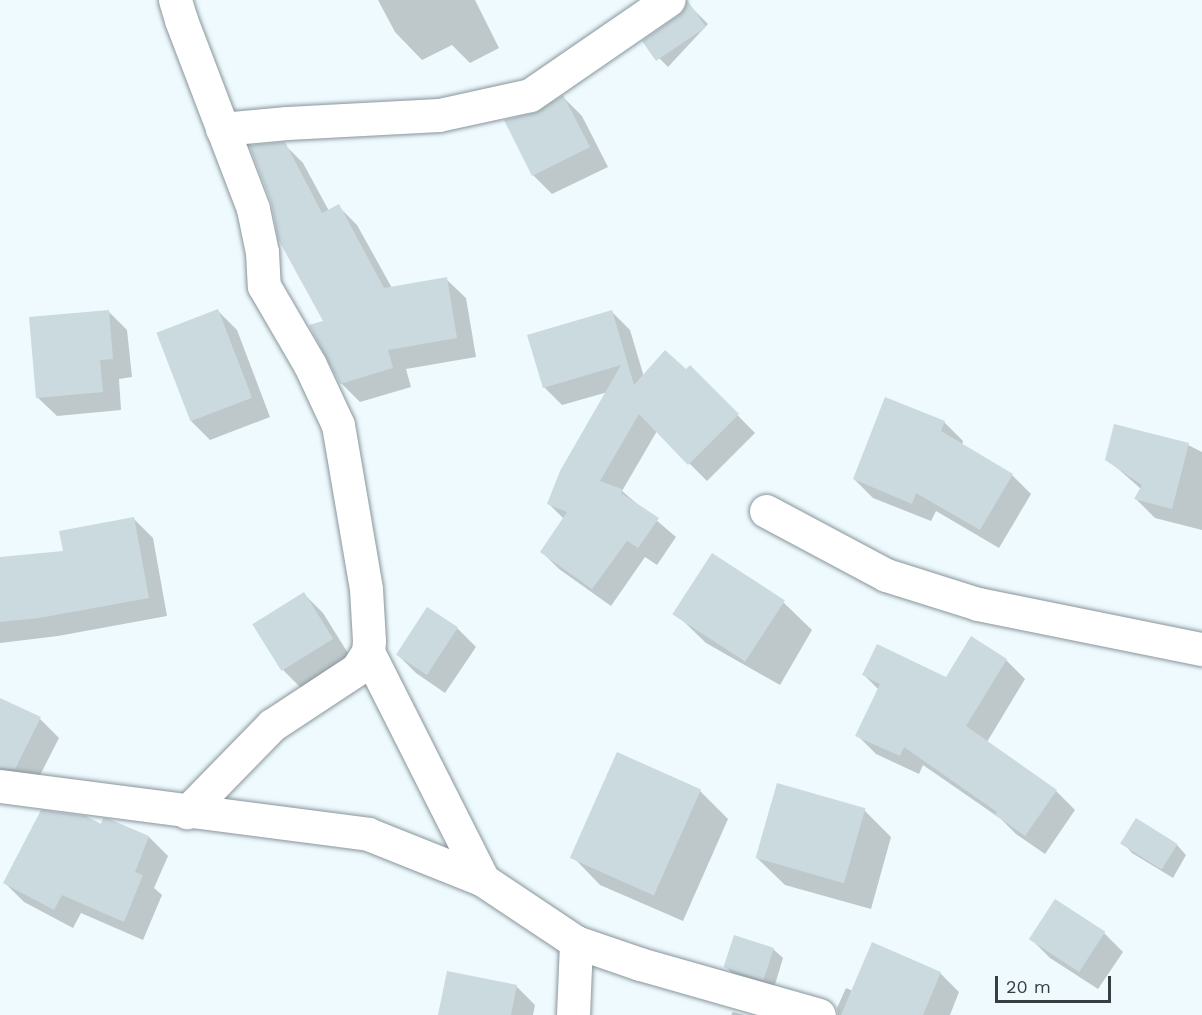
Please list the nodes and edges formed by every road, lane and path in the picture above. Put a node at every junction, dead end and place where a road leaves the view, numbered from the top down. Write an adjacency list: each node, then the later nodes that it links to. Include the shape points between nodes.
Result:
1 (176, 0): 3 (street)
2 (668, 0): 3 (street, via 530,95 439,115)
3 (222, 129): 6 (street, via 254,209 264,286 310,365 338,425 366,589)
4 (766, 511): 5 (street, via 886,575 927,588 978,604)
5 (1202, 649)
6 (368, 652): 8 (street, via 357,669 272,725); 9 (street)
7 (0, 786): 8 (street)
8 (187, 812): 9 (street, via 368,834)
9 (483, 880): 10 (street)
10 (576, 942): 11 (street); 12 (street)
11 (573, 1015)
12 (819, 1015)

